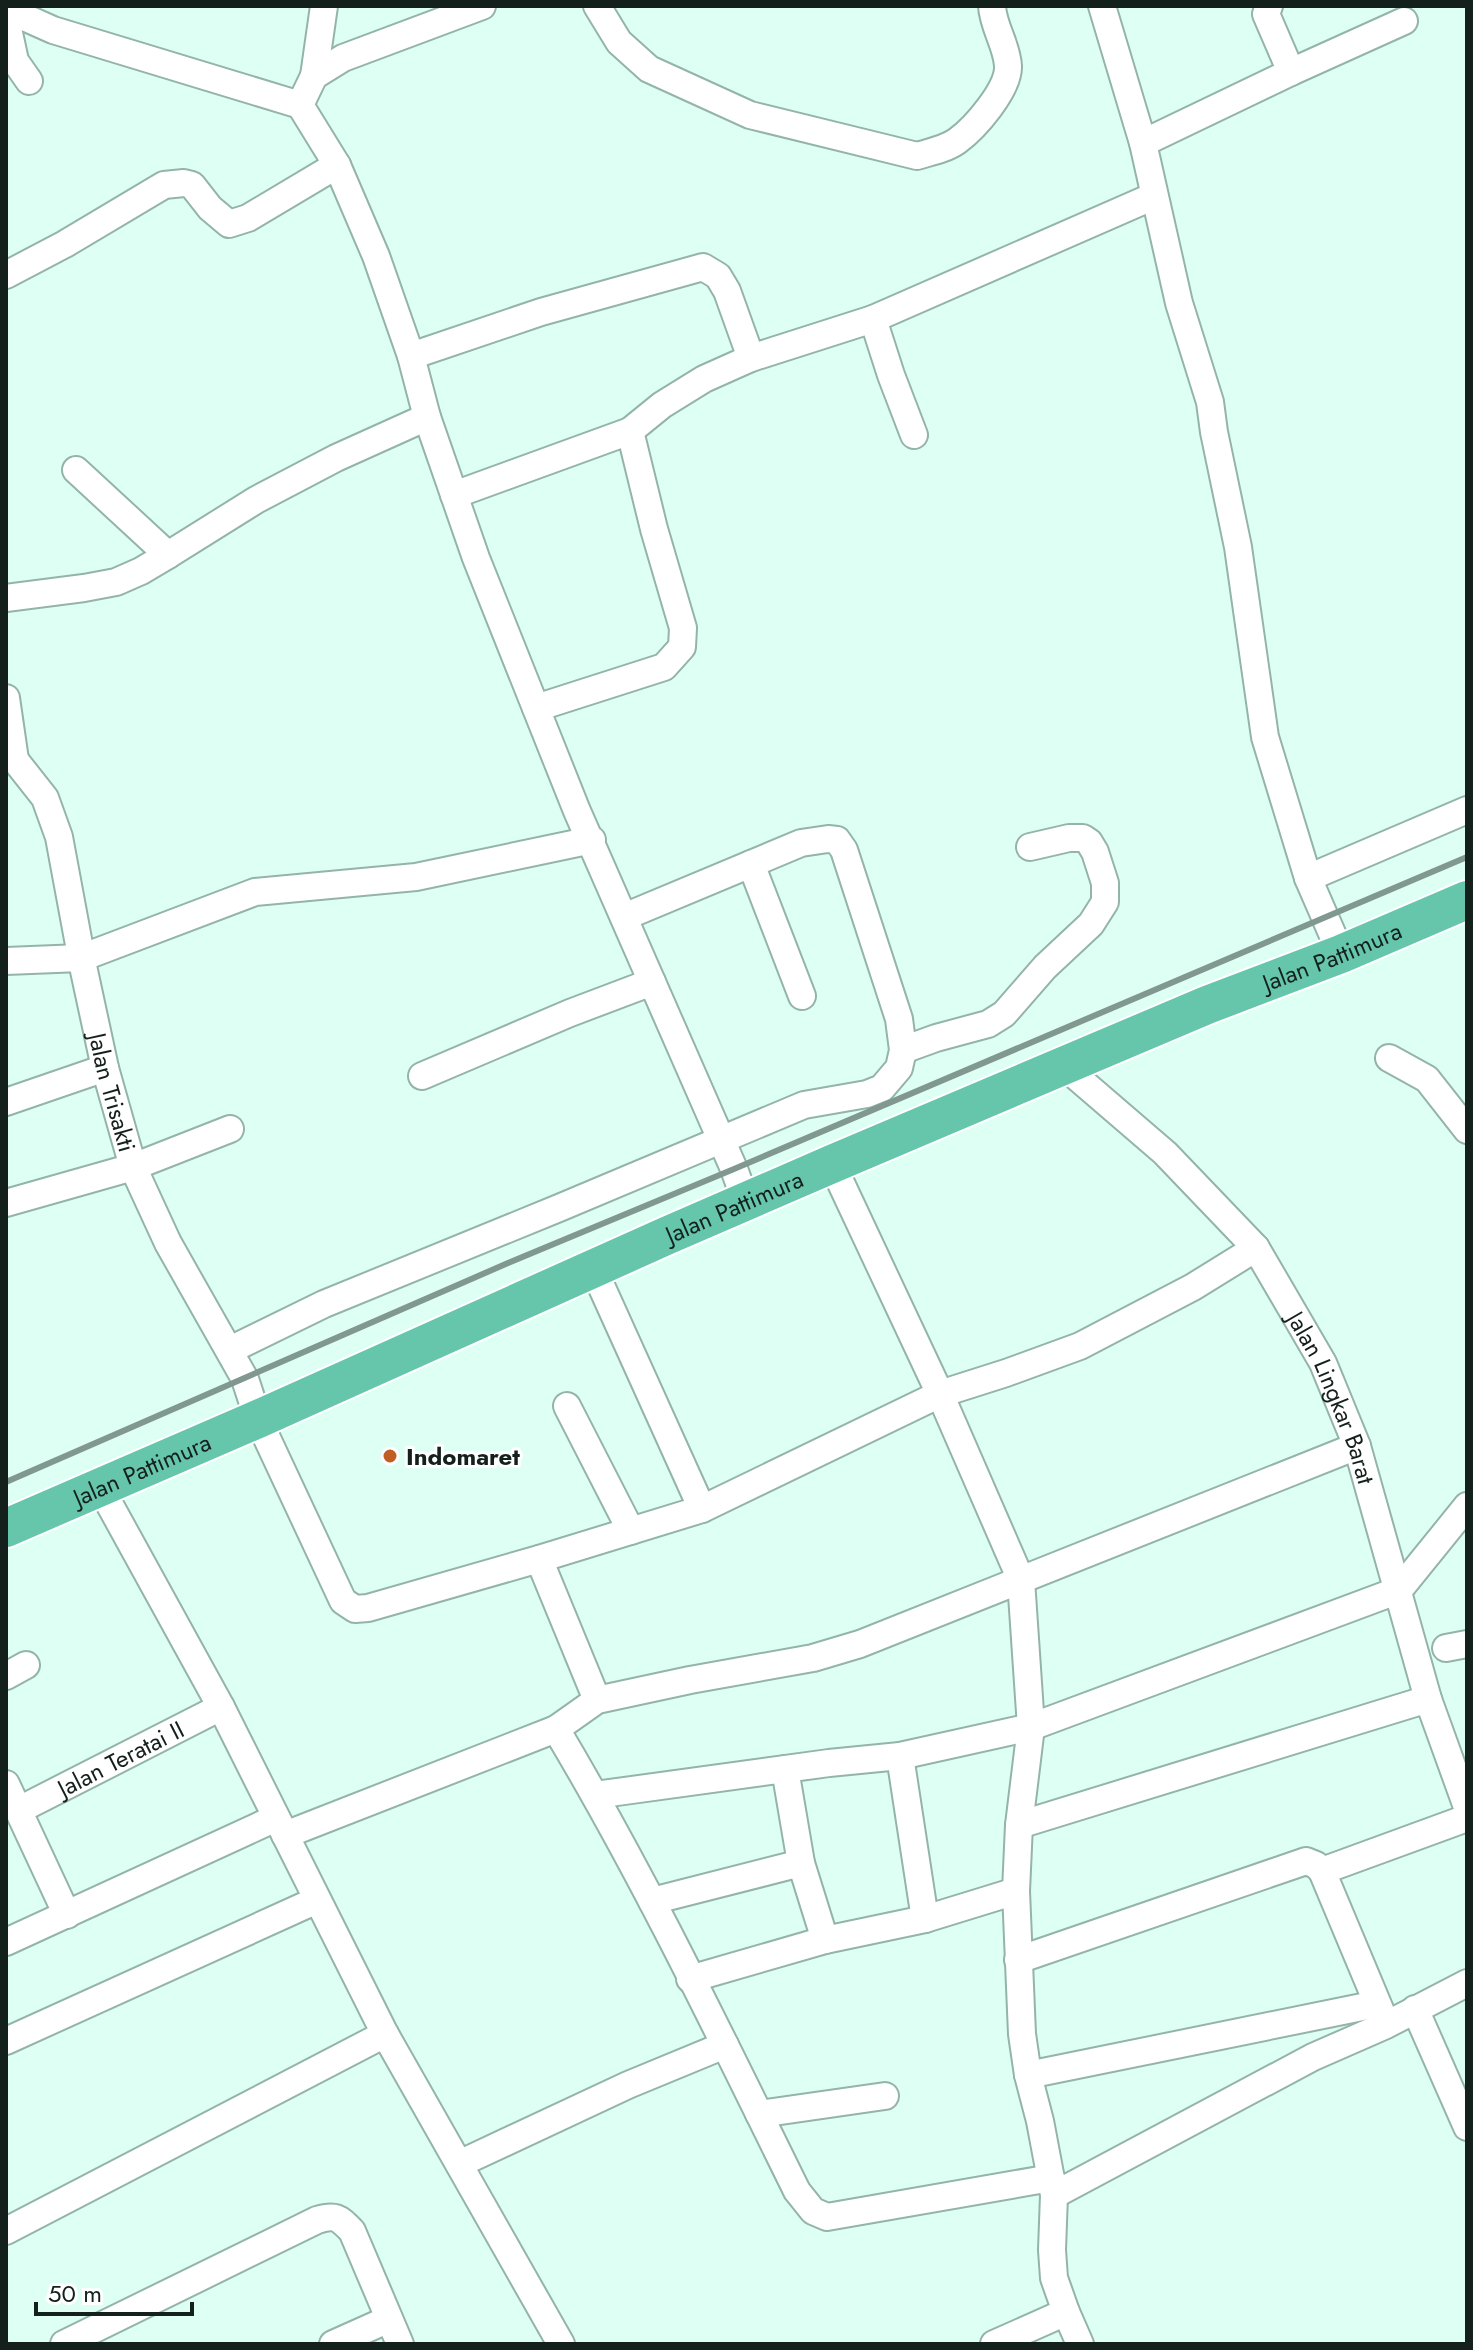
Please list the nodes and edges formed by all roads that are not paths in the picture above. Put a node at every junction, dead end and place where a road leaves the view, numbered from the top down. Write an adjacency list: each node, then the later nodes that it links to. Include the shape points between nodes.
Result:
1 (324, 6): 11 (street)
2 (482, 6): 11 (street, via 378,43)
3 (597, 6): 4 (street, via 619,42 649,69 750,115 917,156 957,141 1002,89 1008,66)
4 (992, 6)
5 (1102, 6): 14 (street)
6 (1269, 6): 10 (street, via 1266,14)
7 (6, 9): 13 (street, via 53,30)
8 (6, 19): 12 (street, via 15,61)
9 (1404, 21): 10 (street)
10 (1291, 72): 14 (street)
11 (314, 76): 13 (street)
12 (29, 81)
13 (300, 105): 15 (street)
14 (1143, 143): 16 (street)
15 (337, 165): 17 (street, via 229,224 192,185 164,185); 19 (street)
16 (1154, 196): 18 (street); 35 (street, via 1210,402 1238,547 1265,737)
17 (6, 275)
18 (873, 319): 20 (street); 23 (street)
19 (411, 356): 20 (street, via 541,312 703,267 718,276 727,291); 21 (street)
20 (751, 358): 22 (street, via 704,379)
21 (427, 417): 25 (street); 26 (street, via 256,500)
22 (630, 431): 25 (street); 29 (street, via 683,628 682,647 664,667)
23 (914, 435)
24 (76, 470): 26 (street)
25 (454, 495): 29 (street)
26 (157, 562): 27 (street, via 116,582)
27 (6, 598)
28 (6, 698): 30 (street)
29 (536, 708): 32 (street)
30 (12, 749): 39 (street, Jalan Trisakti, via 45,798 59,837)
31 (1467, 810): 35 (street)
32 (592, 840): 37 (street); 39 (street, via 416,877 255,892)
33 (1030, 847): 43 (street, via 1069,838 1089,842 1105,883 1105,902 1091,924 1004,1014 988,1024)
34 (751, 864): 37 (street); 42 (street); 43 (street, via 801,843 837,840 899,1019)
35 (1308, 878): 38 (street)
36 (1467, 900): 38 (highway, Jalan Pattimura)
37 (624, 917): 41 (street)
38 (1341, 954): 45 (highway, Jalan Pattimura)
39 (81, 958): 40 (street); 46 (street, Jalan Trisakti)
40 (6, 961)
41 (652, 982): 47 (street); 51 (street)
42 (802, 996)
43 (903, 1050): 51 (street, via 899,1068 882,1088 804,1105)
44 (1389, 1058): 50 (street, via 1427,1079)
45 (1065, 1067): 52 (highway, Jalan Pattimura); 56 (street, Jalan Lingkar Barat, via 1165,1153)
46 (105, 1068): 48 (street); 53 (street, Jalan Trisakti)
47 (422, 1076)
48 (6, 1102)
49 (230, 1129): 53 (street)
50 (1467, 1130)
51 (720, 1139): 54 (street); 58 (street, via 324,1304)
52 (832, 1164): 54 (highway, Jalan Pattimura); 59 (street)
53 (133, 1167): 55 (street); 58 (street, Jalan Trisakti, via 168,1243)
54 (746, 1202): 57 (highway, Jalan Pattimura)
55 (6, 1203)
56 (1256, 1248): 59 (street, Jalan Trisakti, via 1080,1346); 62 (street, Jalan Lingkar Barat, via 1323,1363)
57 (594, 1270): 61 (highway, Jalan Pattimura); 65 (street)
58 (230, 1350): 61 (street, Jalan Trisakti)
59 (940, 1394): 65 (street, Jalan Trisakti); 69 (street)
60 (567, 1406): 67 (street)
61 (258, 1419): 63 (highway, Jalan Pattimura); 68 (street, Jalan Trisakti, via 343,1601 355,1609)
62 (1357, 1446): 69 (street); 70 (street, Jalan Lingkar Barat)
63 (100, 1487): 66 (highway, Jalan Pattimura); 73 (street)
64 (1467, 1506): 70 (street)
65 (702, 1509): 67 (street, Jalan Trisakti)
66 (6, 1528)
67 (631, 1531): 68 (street, Jalan Trisakti)
68 (539, 1559): 72 (street)
69 (1021, 1580): 72 (street, via 813,1658); 74 (street)
70 (1399, 1590): 71 (street, Jalan Lingkar Barat); 74 (street)
71 (1428, 1699): 80 (street, Jalan Lingkar Barat); 83 (street)
72 (597, 1700): 75 (street)
73 (221, 1707): 81 (street, Jalan Teratai II); 84 (street)
74 (1031, 1727): 76 (street); 83 (street)
75 (556, 1729): 79 (street); 84 (street)
76 (900, 1756): 77 (street); 91 (street)
77 (785, 1769): 79 (street); 85 (street)
78 (6, 1784): 81 (street)
79 (595, 1795): 89 (street)
80 (1467, 1807)
81 (19, 1810): 90 (street)
82 (1467, 1818): 86 (street)
83 (1019, 1825): 87 (street)
84 (280, 1827): 88 (street); 90 (street)
85 (801, 1863): 89 (street); 92 (street)
86 (1322, 1871): 94 (street, via 1306,1861); 98 (street)
87 (1016, 1891): 91 (street); 94 (street)
88 (317, 1900): 99 (street); 100 (street)
89 (652, 1901): 95 (street)
90 (67, 1915): 93 (street)
91 (925, 1919): 92 (street)
92 (825, 1940): 95 (street)
93 (6, 1942)
94 (1018, 1960): 102 (street)
95 (690, 1979): 101 (street)
96 (1467, 1983): 97 (street)
97 (1415, 2009): 98 (street); 105 (street)
98 (1382, 2014): 102 (street); 107 (street, via 1313,2057)
99 (385, 2034): 106 (street); 108 (street)
100 (6, 2041)
101 (725, 2045): 104 (street); 106 (street)
102 (1028, 2075): 107 (street)
103 (885, 2096): 104 (street)
104 (759, 2114): 107 (street, via 797,2191 813,2211 827,2217)
105 (1467, 2127)
106 (459, 2164): 114 (street)
107 (1052, 2187): 109 (street, via 1054,2278)
108 (6, 2231)
109 (1066, 2312): 111 (street); 115 (street)
110 (392, 2336): 112 (street, via 352,2231 329,2216); 113 (street)
111 (1008, 2341)
112 (64, 2344)
113 (333, 2344)
114 (561, 2344)
115 (1080, 2344)

